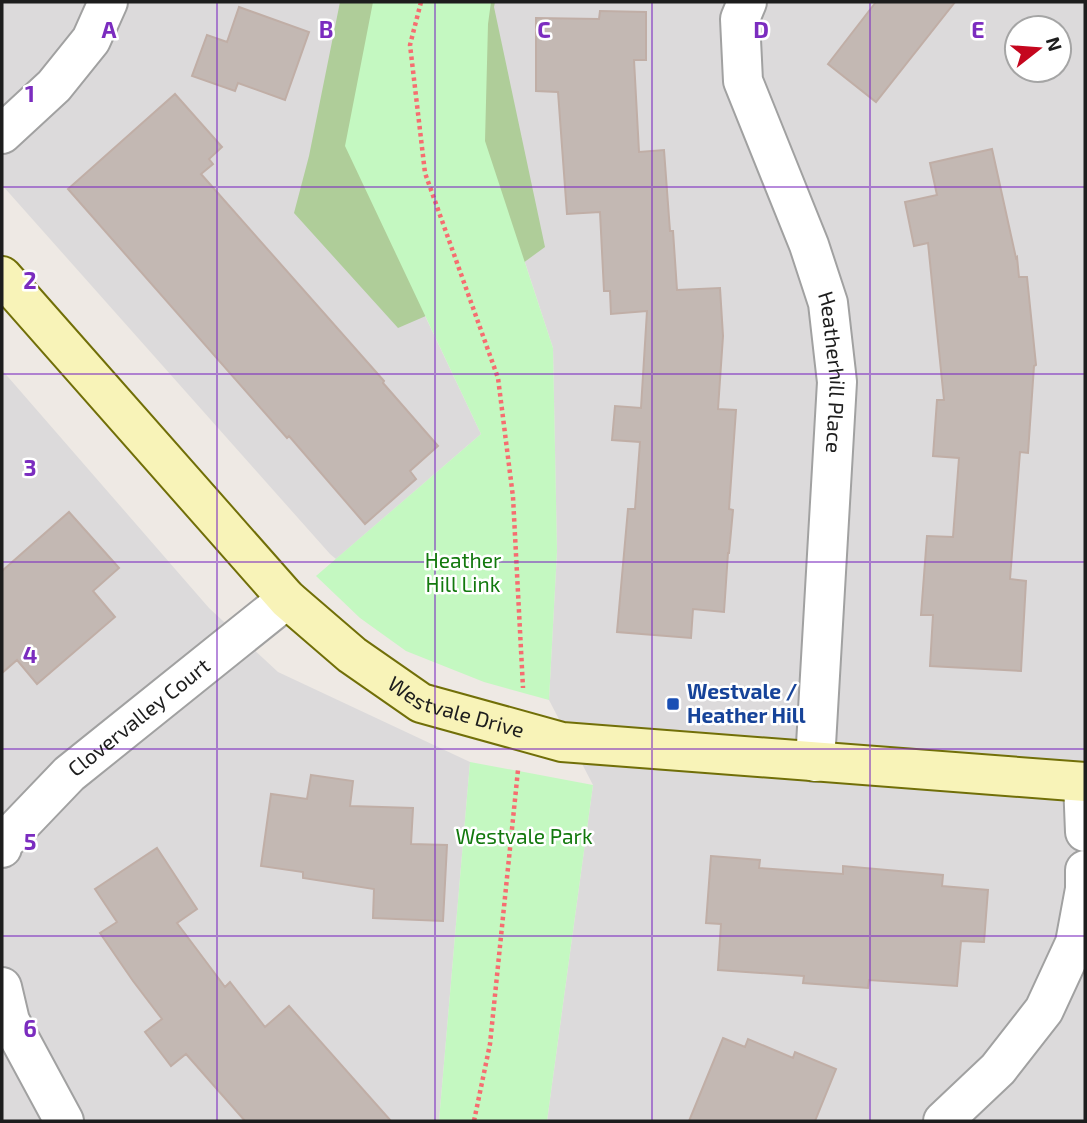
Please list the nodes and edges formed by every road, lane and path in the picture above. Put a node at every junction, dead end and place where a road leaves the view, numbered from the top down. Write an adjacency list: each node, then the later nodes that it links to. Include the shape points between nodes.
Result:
1 (108, 2): 4 (street, via 91,40 54,86)
2 (421, 2): 7 (path, via 410,45 425,173 498,378 513,497)
3 (747, 2): 8 (street, Heatherhill Place, via 740,19 743,81 810,245 828,303 837,382)
4 (2, 134)
5 (2, 276): 6 (street, Westvale Drive)
6 (287, 599): 7 (street, Westvale Drive, via 352,655 421,703); 11 (street, Clovervalley Court, via 69,774)
7 (523, 731): 8 (street, Westvale Drive, via 562,742); 15 (path, via 490,1044)
8 (815, 762): 9 (street, Westvale Drive)
9 (1084, 782): 10 (street)
10 (1085, 832)
11 (2, 848)
12 (1085, 870): 16 (street, via 1075,943 1044,1010 998,1069)
13 (2, 987): 14 (street, via 10,1021)
14 (64, 1121)
15 (474, 1121)
16 (943, 1121)

